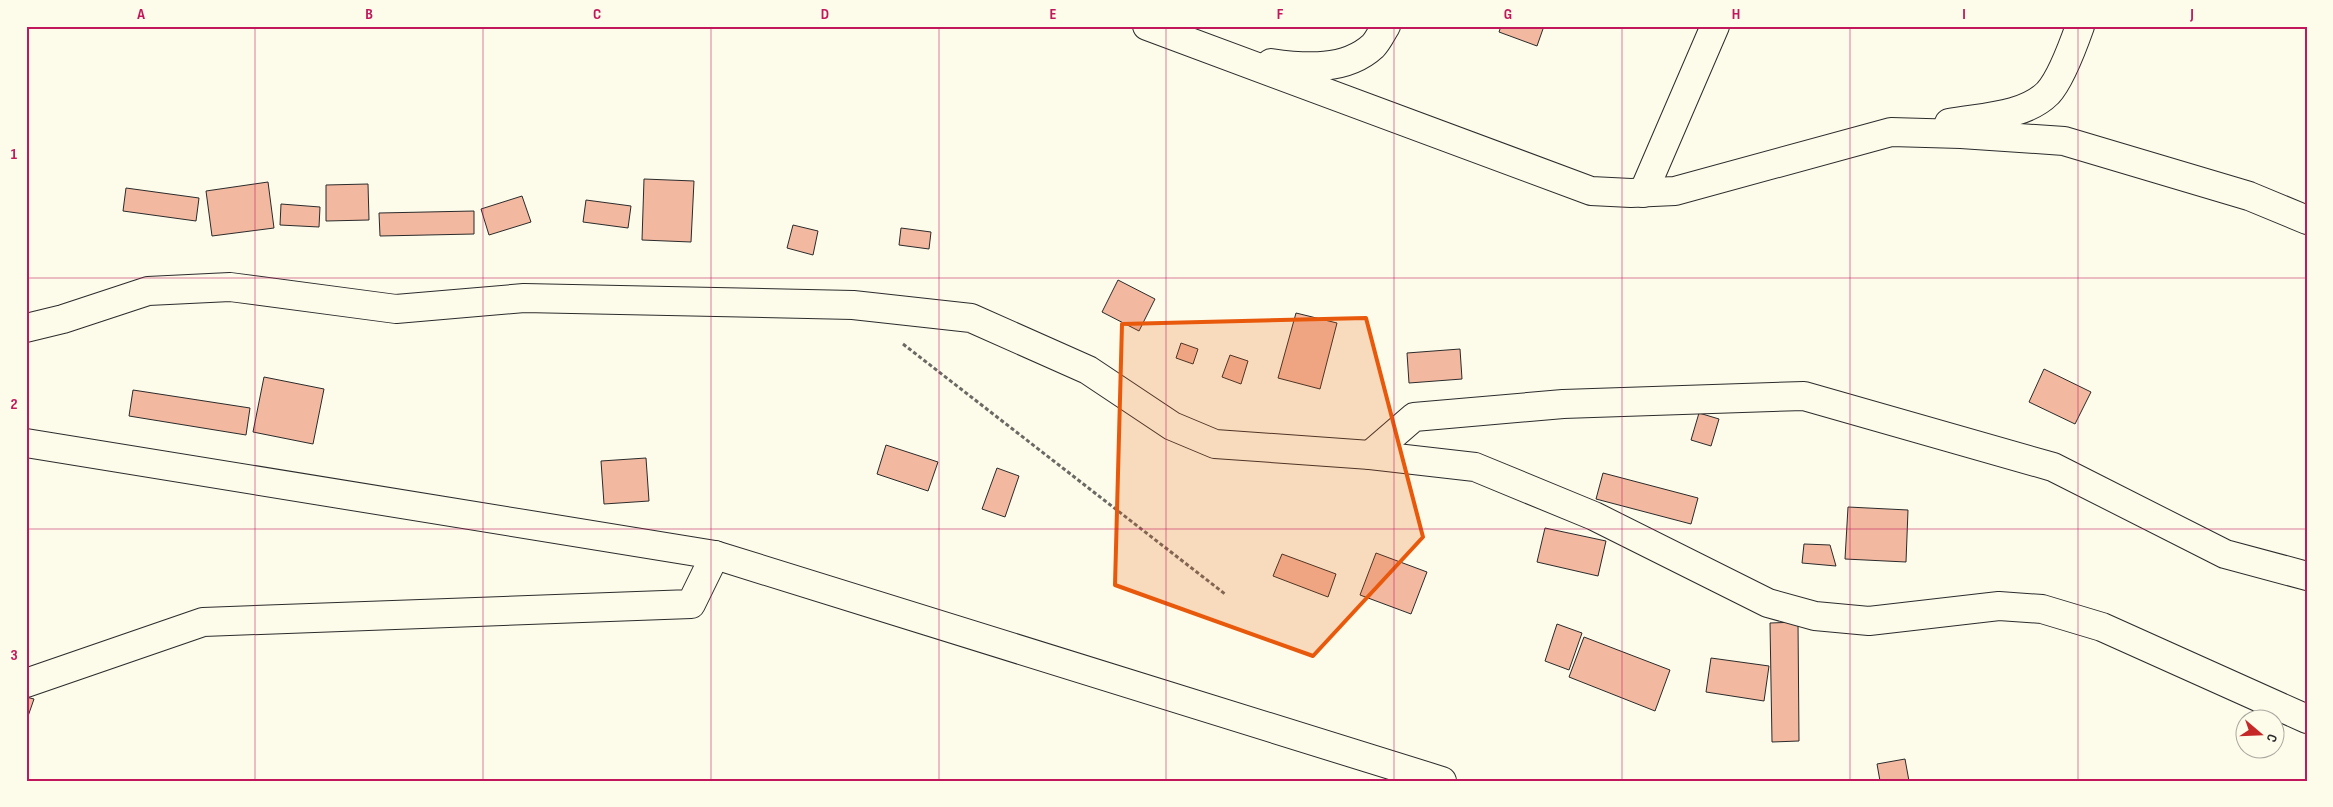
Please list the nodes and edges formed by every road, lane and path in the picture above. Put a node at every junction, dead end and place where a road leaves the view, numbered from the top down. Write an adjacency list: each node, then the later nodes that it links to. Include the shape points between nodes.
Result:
1 (1147, 26): 5 (street)
2 (1386, 26): 5 (street, via 1374,45 1350,62 1303,67)
3 (1715, 26): 7 (street)
4 (2080, 26): 6 (street, via 2048,92 2026,107 2009,113)
5 (1220, 55): 7 (street, via 1591,191)
6 (1891, 132): 7 (street, via 1675,191); 8 (street, via 2064,141 2249,196)
7 (1643, 193)
8 (2307, 220)
9 (26, 328): 12 (street, via 148,291 230,288 396,309 524,298 853,306 971,318 1088,370 1172,426 1215,444)
10 (900, 342): 15 (path)
11 (26, 443): 13 (street)
12 (1370, 454): 14 (street, via 1414,416 1563,404 1804,396 2053,467 2224,554); 17 (street, via 1475,467 1594,516 1768,603 1815,616 1869,620 1999,606 2042,609 2102,627)
13 (715, 555): 16 (street, via 691,604 203,622); 18 (street)
14 (2307, 576)
15 (1225, 594)
16 (26, 683)
17 (2307, 719)
18 (1442, 781)

